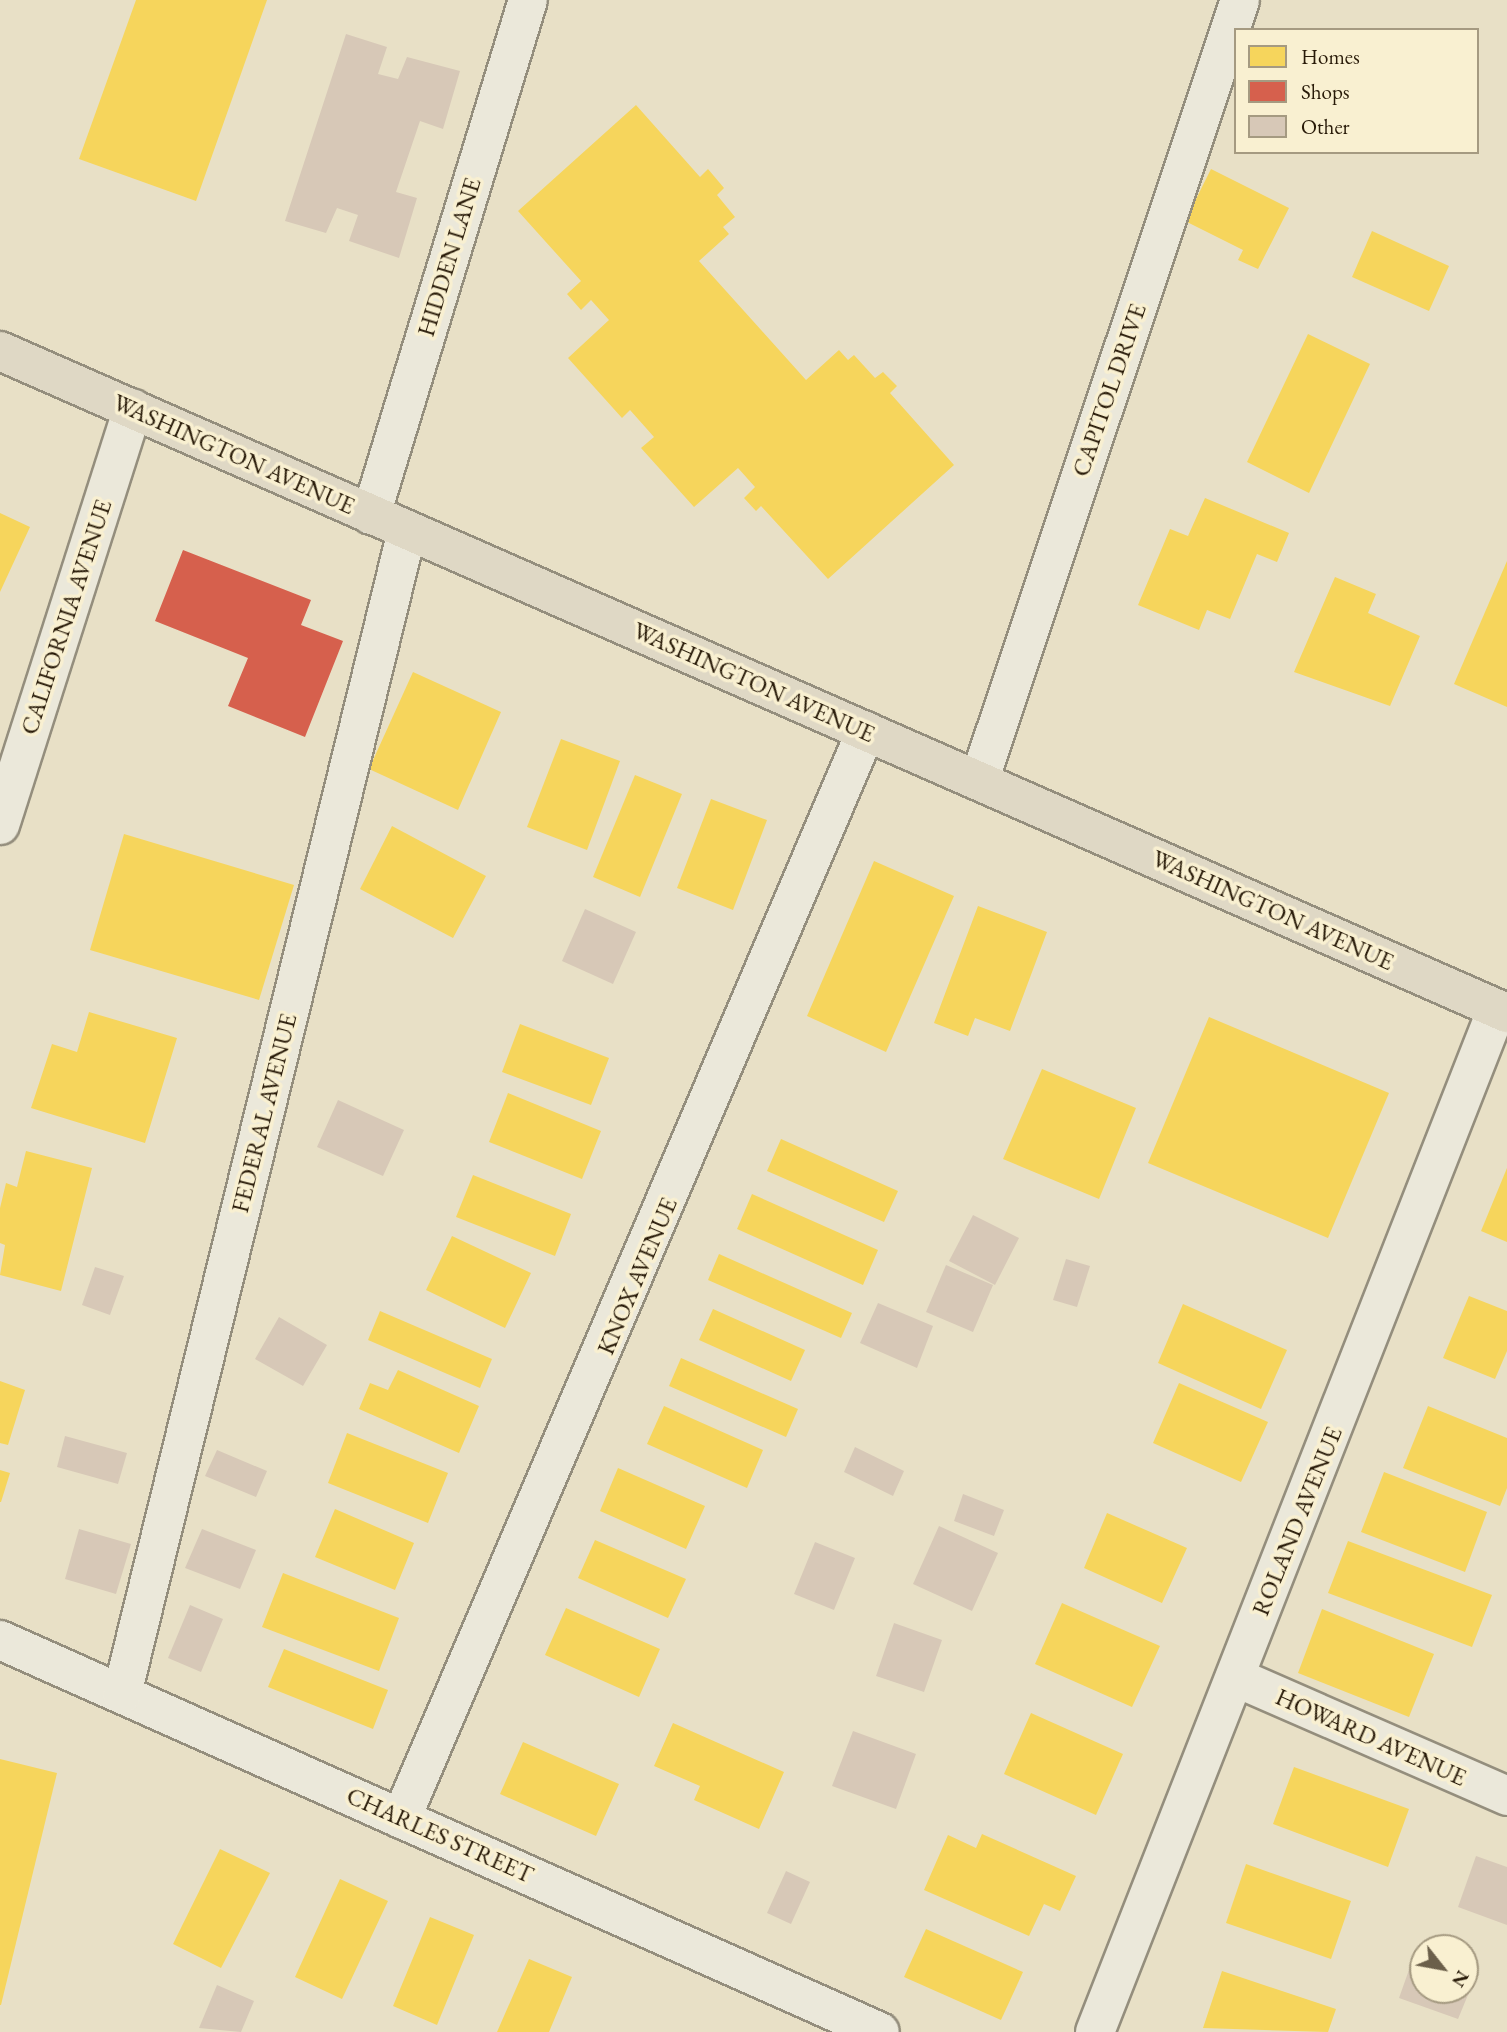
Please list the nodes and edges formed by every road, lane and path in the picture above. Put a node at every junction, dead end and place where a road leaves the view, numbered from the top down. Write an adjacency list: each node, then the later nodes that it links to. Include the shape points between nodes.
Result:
1 (528, 0): 5 (street, HIDDEN LANE)
2 (1240, 0): 8 (street, CAPITOL DRIVE)
3 (0, 351): 4 (main road, WASHINGTON AVENUE)
4 (133, 409): 5 (main road, WASHINGTON AVENUE); 9 (street, CALIFORNIA AVENUE)
5 (371, 515): 6 (main road, WASHINGTON AVENUE)
6 (407, 531): 7 (main road, WASHINGTON AVENUE); 13 (street, FEDERAL AVENUE)
7 (866, 731): 8 (main road, WASHINGTON AVENUE); 15 (street, KNOX AVENUE)
8 (979, 781): 10 (main road, WASHINGTON AVENUE)
9 (0, 825)
10 (1502, 1011): 12 (street, ROLAND AVENUE)
11 (0, 1640): 13 (street, CHARLES STREET)
12 (1235, 1677): 14 (street, HOWARD AVENUE); 17 (street, ROLAND AVENUE)
13 (122, 1694): 15 (street, CHARLES STREET)
14 (1507, 1797)
15 (401, 1819): 16 (street, CHARLES STREET)
16 (880, 2032)
17 (1095, 2032)

